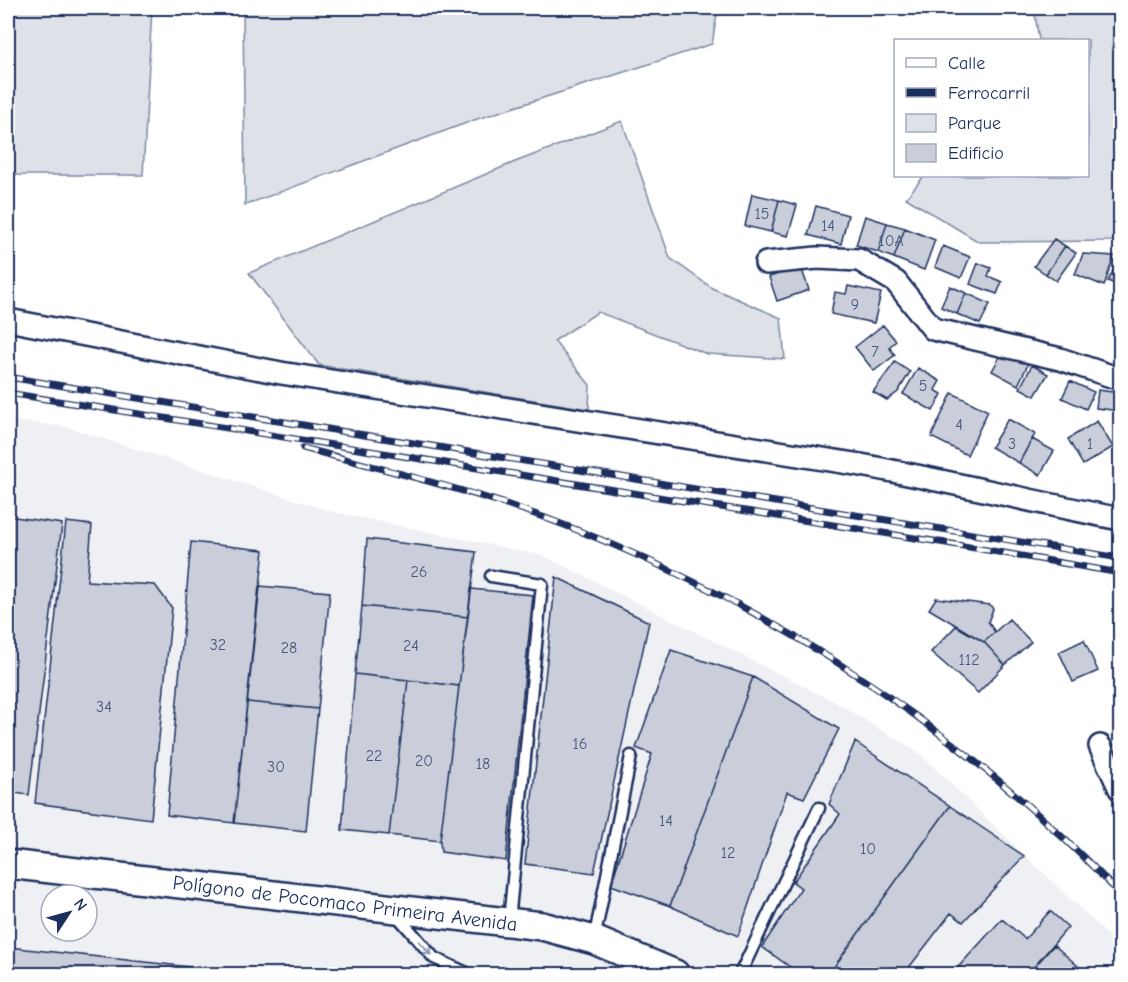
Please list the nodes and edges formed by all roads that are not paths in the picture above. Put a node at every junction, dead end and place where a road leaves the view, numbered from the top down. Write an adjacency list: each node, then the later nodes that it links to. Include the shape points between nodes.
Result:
1 (766, 263): 3 (street, via 817,258 859,260 896,282 933,329 1060,359)
2 (8, 320): 4 (street, via 281,373 861,465)
3 (1120, 379)
4 (1120, 519)
5 (491, 576): 12 (lane, via 542,584)
6 (1101, 746): 8 (street)
7 (631, 756): 13 (lane)
8 (1120, 789)
9 (819, 808): 16 (lane)
10 (8, 864): 11 (street, Polígono de Pocomaco Primeira Avenida)
11 (391, 908): 12 (street, Polígono de Pocomaco Primeira Avenida); 14 (lane, one-way to 14, via 434,958)
12 (509, 921): 13 (street, Polígono de Pocomaco Primeira Avenida)
13 (594, 940): 15 (street, Polígono de Pocomaco Primeira Avenida)
14 (469, 975)
15 (675, 975)
16 (740, 975)

